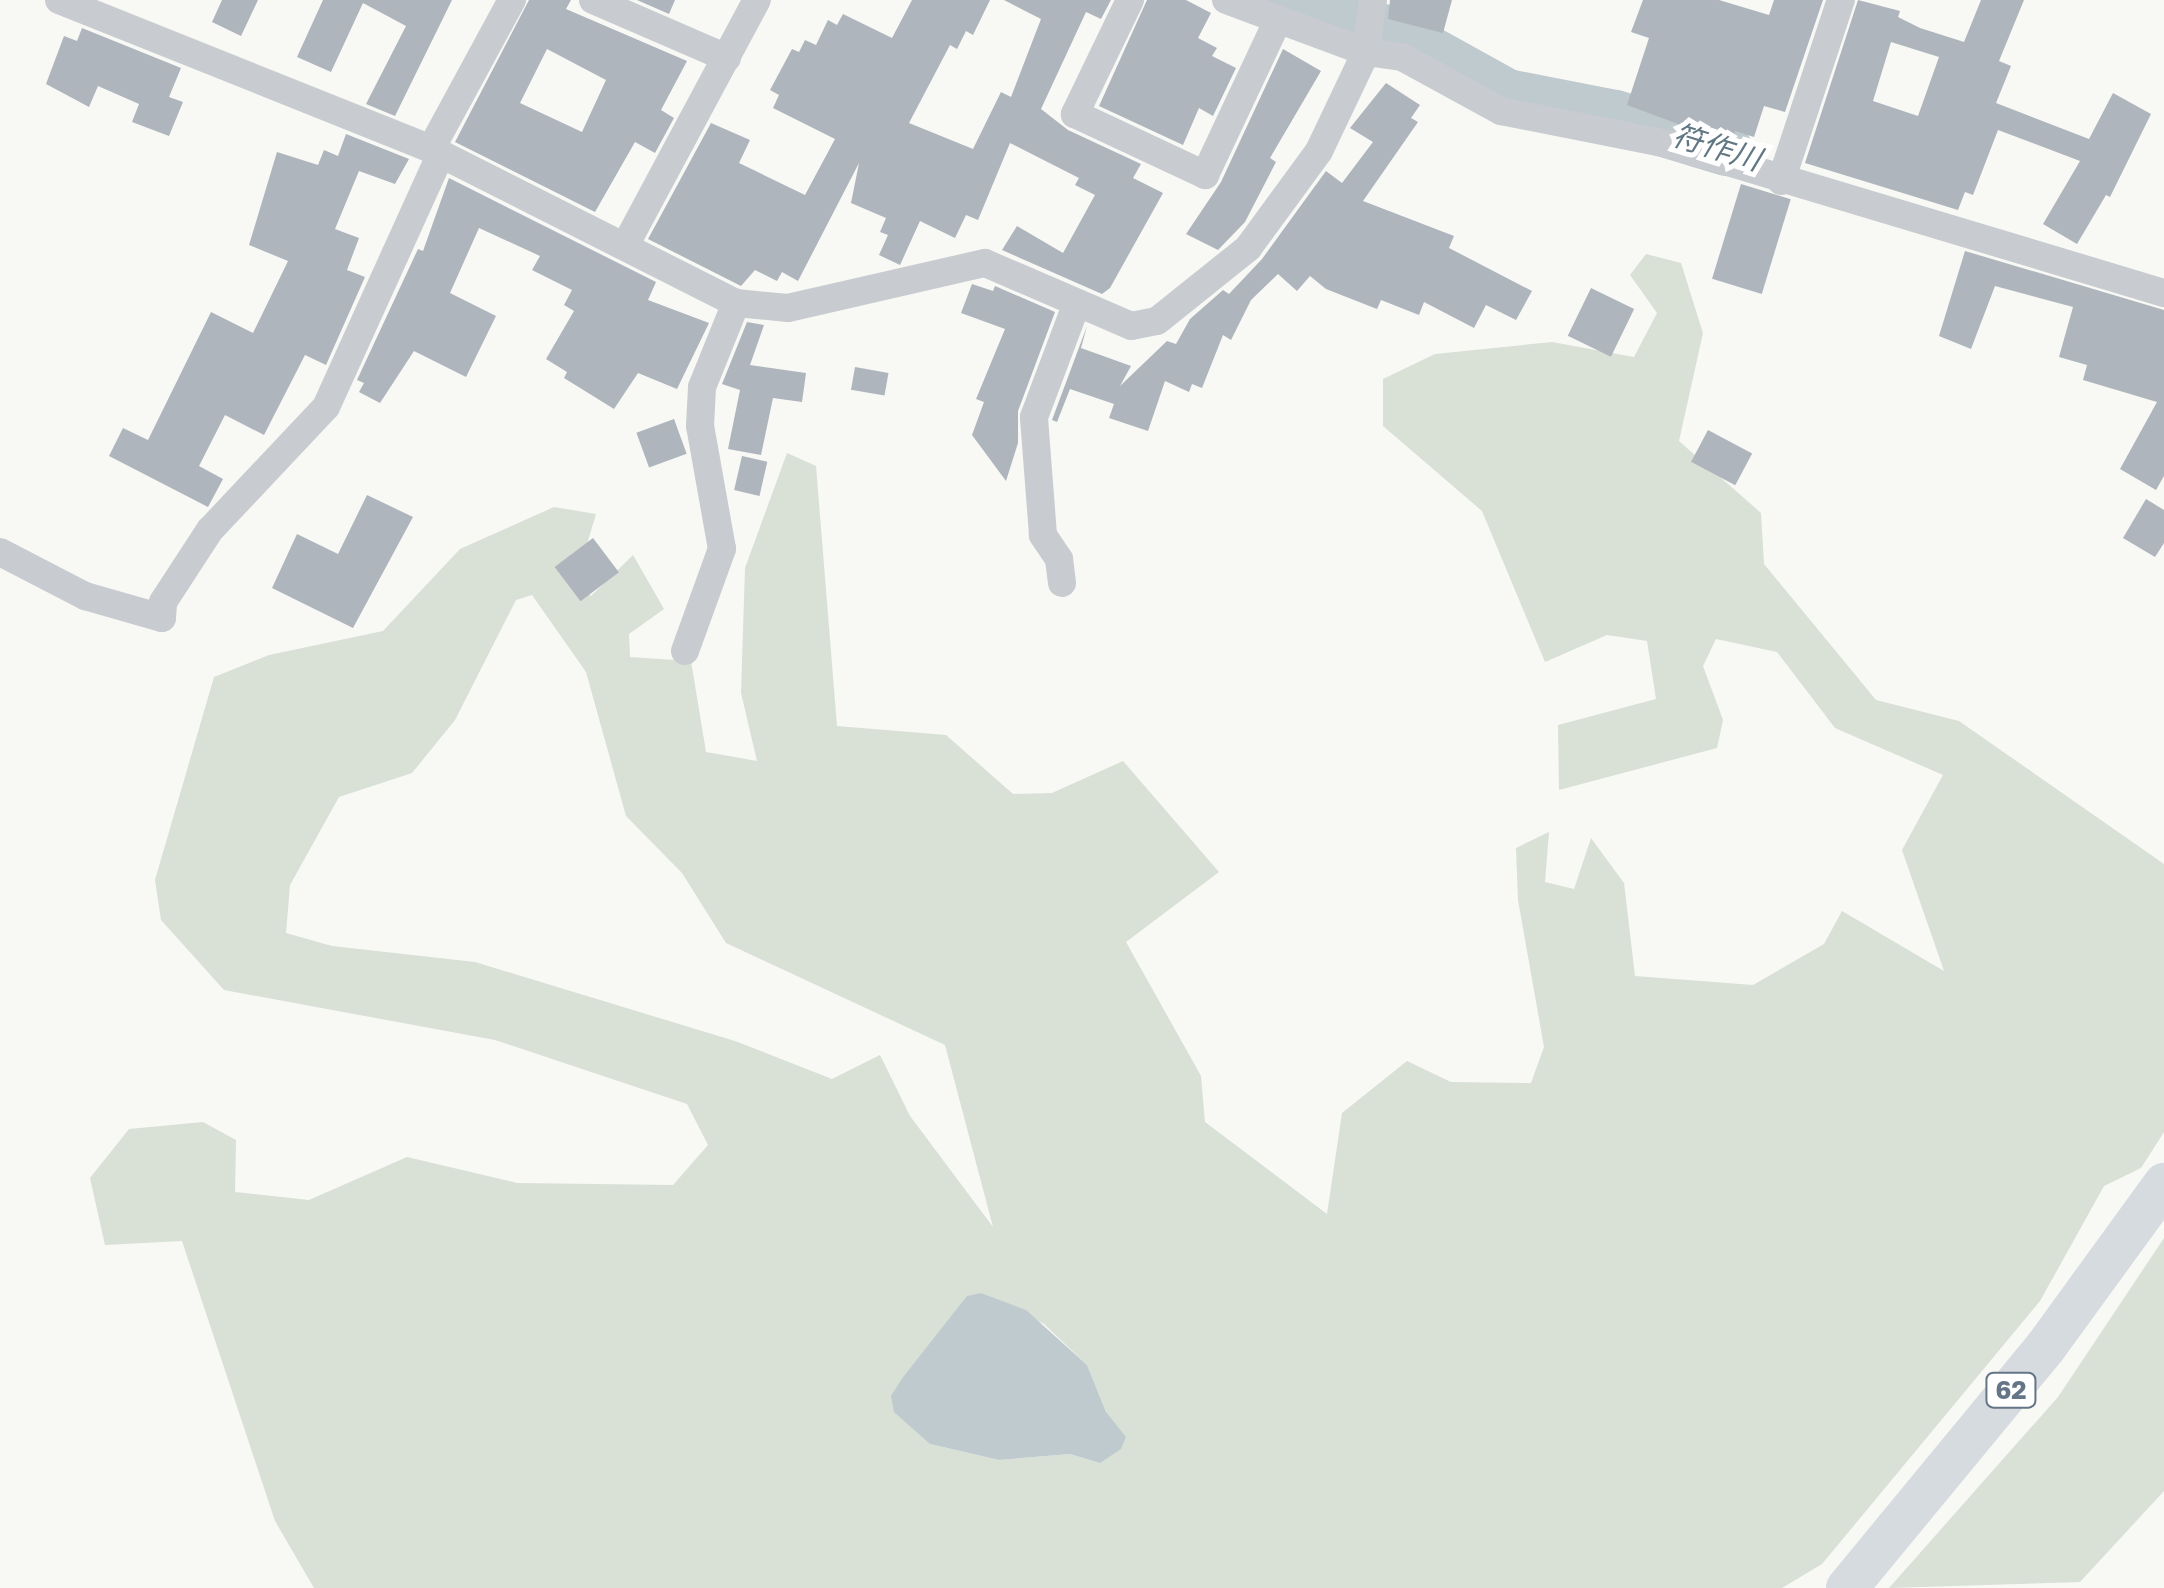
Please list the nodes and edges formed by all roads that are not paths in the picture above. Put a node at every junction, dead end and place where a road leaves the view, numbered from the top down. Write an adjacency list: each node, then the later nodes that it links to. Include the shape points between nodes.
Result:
1 (60, 0): 12 (street)
2 (512, 0): 12 (street)
3 (592, 0): 11 (street)
4 (757, 0): 11 (street)
5 (1130, 0): 9 (street, via 1075,114 1205,175)
6 (1226, 0): 9 (street)
7 (1372, 0): 10 (street)
8 (1840, 0): 13 (street)
9 (1277, 22): 10 (street)
10 (1366, 51): 13 (street, via 1402,57 1446,76 1501,111 1617,130); 17 (street, via 1319,151 1248,248 1157,321 1131,326)
11 (726, 58): 14 (street)
12 (436, 152): 14 (street); 18 (street, via 326,407 210,530 163,602 162,618 86,596)
13 (1781, 180): 15 (street)
14 (626, 244): 16 (street)
15 (2164, 294)
16 (736, 304): 17 (street, via 788,308 985,263 1018,273); 20 (street, via 702,387 722,549)
17 (1076, 306): 19 (street, via 1034,417 1043,535 1059,559)
18 (0, 552)
19 (1062, 583)
20 (685, 651)
21 (2164, 1184): 22 (main road, 62, via 2045,1348)
22 (1847, 1588)

